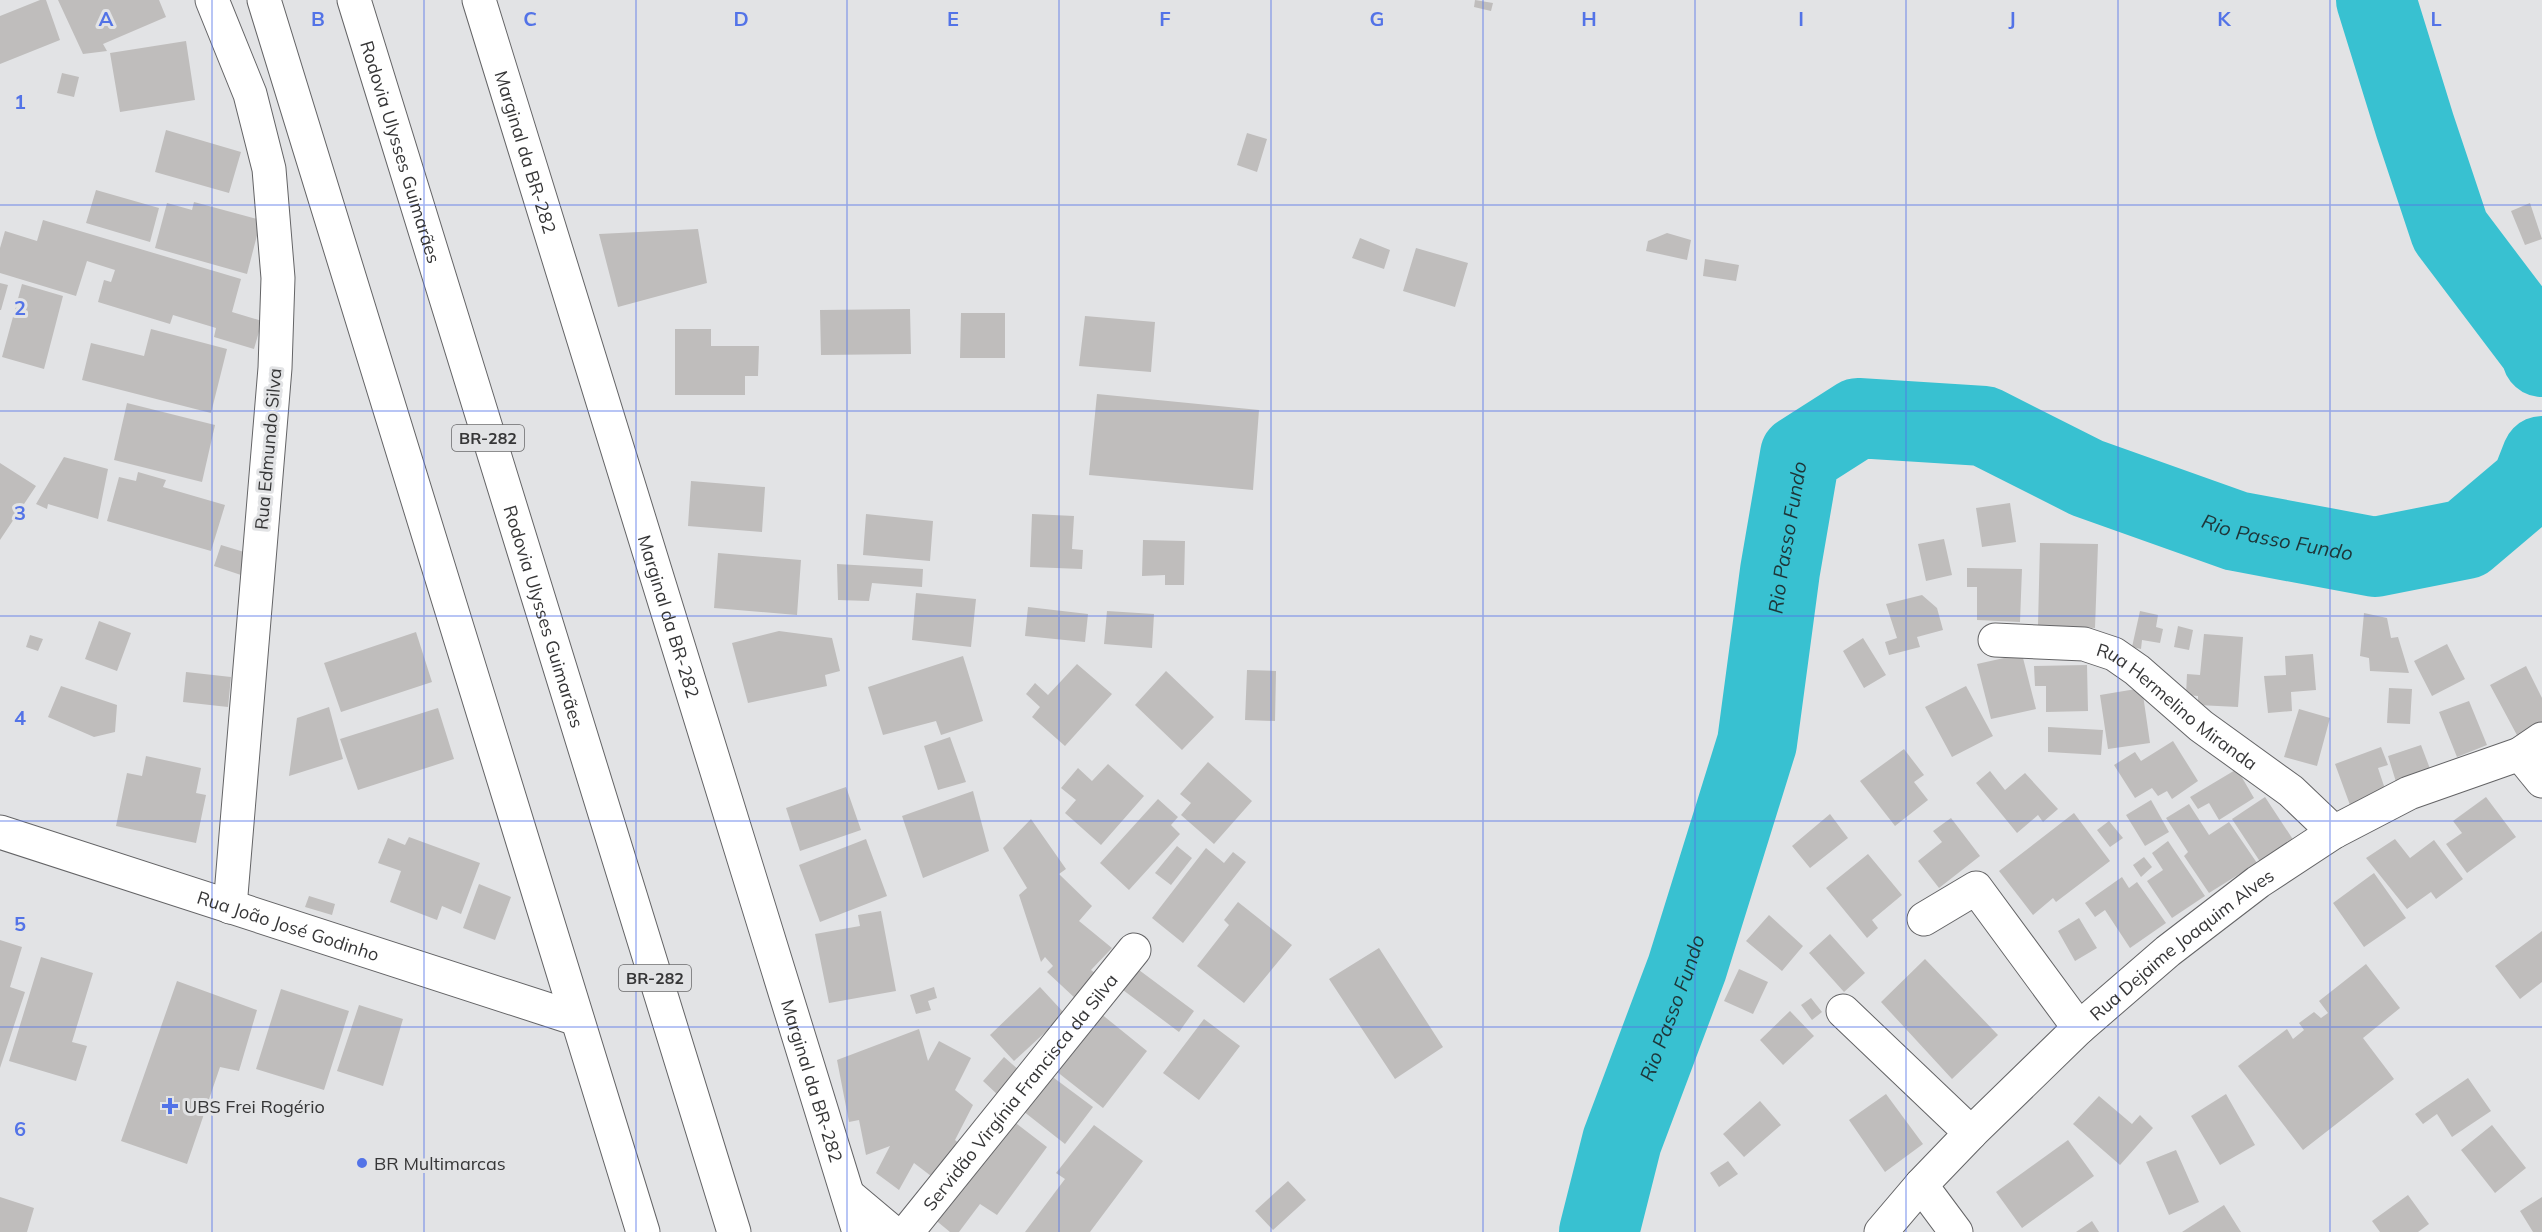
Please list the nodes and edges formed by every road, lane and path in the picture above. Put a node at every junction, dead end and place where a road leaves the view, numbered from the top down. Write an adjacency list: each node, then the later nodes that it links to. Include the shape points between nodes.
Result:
1 (212, 0): 10 (main road, Rua Edmundo Silva, via 250,94 269,169 278,278 275,368)
2 (264, 0): 14 (main road)
3 (354, 0): 20 (main road, Rodovia Ulysses Guimarães / BR-282)
4 (479, 0): 18 (main road, Marginal da BR-282)
5 (1995, 640): 9 (main road, Rua Hermelino Miranda, via 2084,644 2114,654 2201,726 2290,791)
6 (2531, 747): 7 (main road); 9 (main road, Rua Dejaime Joaquim Alves, via 2409,793)
7 (2542, 781)
8 (0, 832): 10 (main road, Rua João José Godinho)
9 (2334, 832): 15 (main road, Rua Dejaime Joaquim Alves, via 2258,882 2168,951)
10 (230, 907): 14 (main road, Rua João José Godinho)
11 (1924, 919): 15 (main road, via 1976,888)
12 (1134, 950): 23 (main road, Servidão Virgínia Francisca da Silva)
13 (1843, 1011): 16 (main road)
14 (577, 1019): 19 (main road)
15 (2079, 1028): 16 (main road, Rua Dejaime Joaquim Alves)
16 (1971, 1133): 17 (main road, Rua Dejaime Joaquim Alves)
17 (1921, 1185): 24 (main road, Rua Dejaime Joaquim Alves); 25 (main road)
18 (848, 1195): 21 (main road, Marginal da BR-282); 22 (main road)
19 (643, 1232)
20 (734, 1232)
21 (859, 1232)
22 (892, 1232)
23 (907, 1232)
24 (1881, 1232)
25 (1956, 1232)

